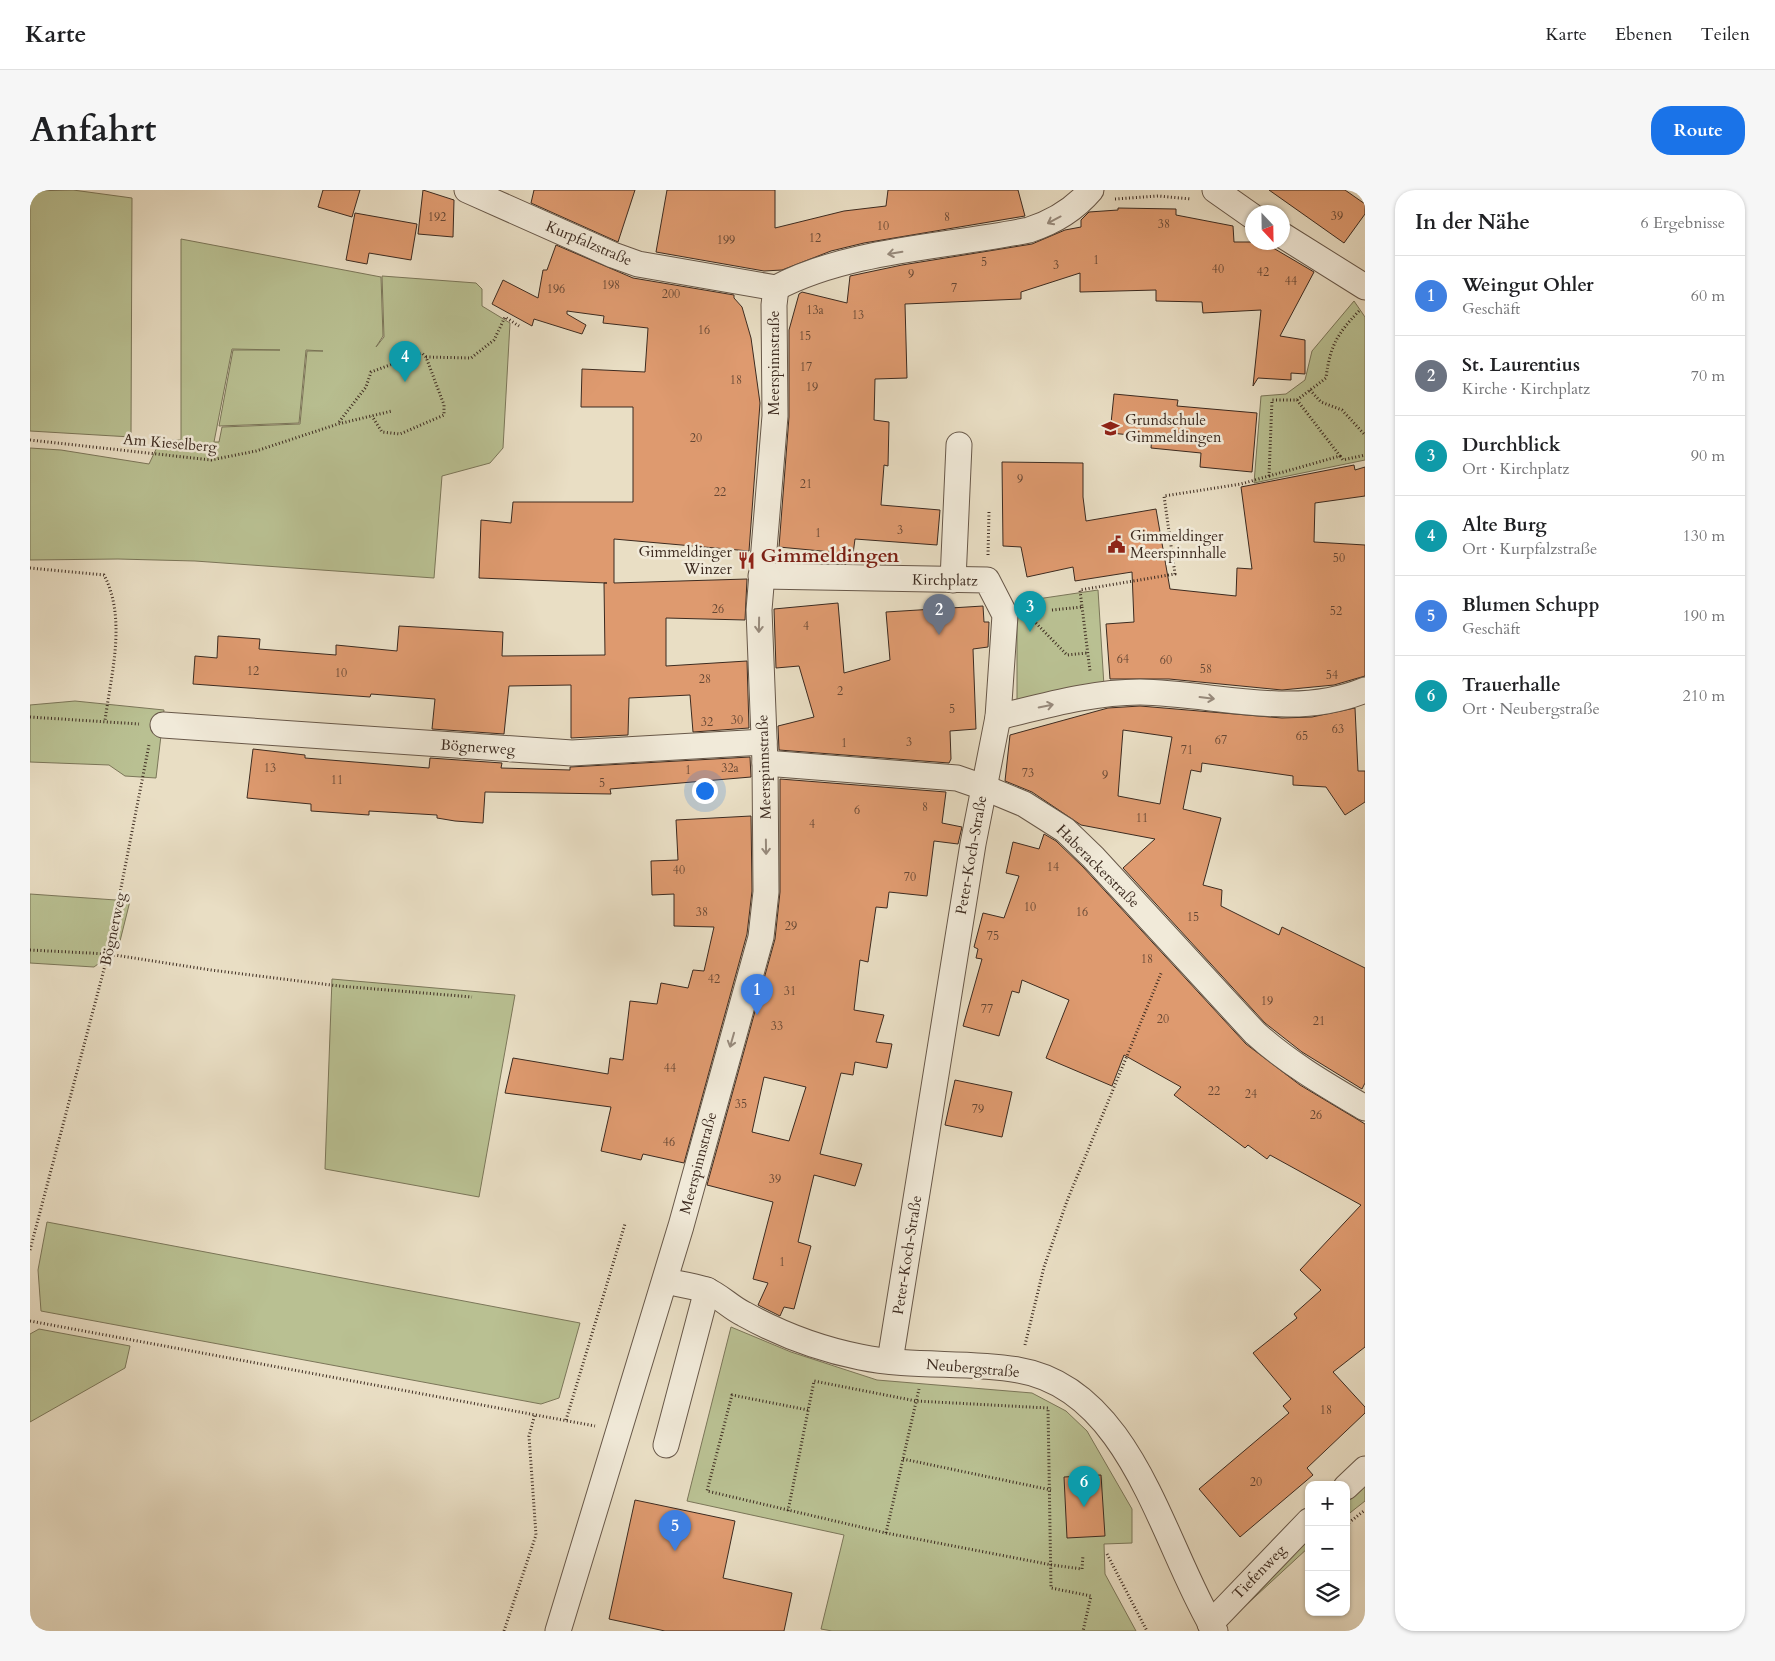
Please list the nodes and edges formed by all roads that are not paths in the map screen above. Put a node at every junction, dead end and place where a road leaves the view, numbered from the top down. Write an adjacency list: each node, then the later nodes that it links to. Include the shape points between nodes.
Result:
1 (467, 190): 6 (street, Kurpfalzstraße, via 638,264)
2 (1218, 193): 4 (street)
3 (1087, 196): 6 (street, one-way to 6, via 1056,219 1028,230 860,259 819,269)
4 (1245, 211)
5 (1290, 241): 7 (street)
6 (776, 288): 9 (street, Meerspinnstraße, via 775,416)
7 (1364, 297)
8 (959, 445): 10 (street)
9 (761, 576): 10 (street, Kirchplatz); 14 (street, Meerspinnstraße, one-way to 14, via 758,637)
10 (953, 580): 12 (street, Kirchplatz, via 987,580 1005,615)
11 (1365, 690): 12 (street, one-way to 11, via 1093,697 1139,692 1278,705 1337,698)
12 (998, 717): 15 (street, Peter-Koch-Straße)
13 (152, 731): 14 (street, Bögnerweg, via 572,753)
14 (764, 752): 15 (street, Haberackerstraße, via 957,778); 17 (street, Meerspinnstraße, one-way to 17, via 766,892 761,937)
15 (983, 787): 16 (street, Haberackerstraße, via 1024,804 1065,830 1255,1033 1304,1073); 19 (street, Peter-Koch-Straße)
16 (1365, 1108)
17 (665, 1281): 18 (street, Neubergstraße); 25 (street, Meerspinnstraße)
18 (708, 1290): 19 (street, Neubergstraße, via 743,1314 782,1333 833,1350); 20 (street)
19 (890, 1361): 24 (street, Neubergstraße, via 1019,1370 1052,1379 1074,1393 1099,1416 1148,1489 1175,1554)
20 (666, 1445)
21 (1365, 1469): 22 (street)
22 (1350, 1482)
23 (1305, 1525): 24 (street, Tiefenweg)
24 (1212, 1628)
25 (558, 1631)

